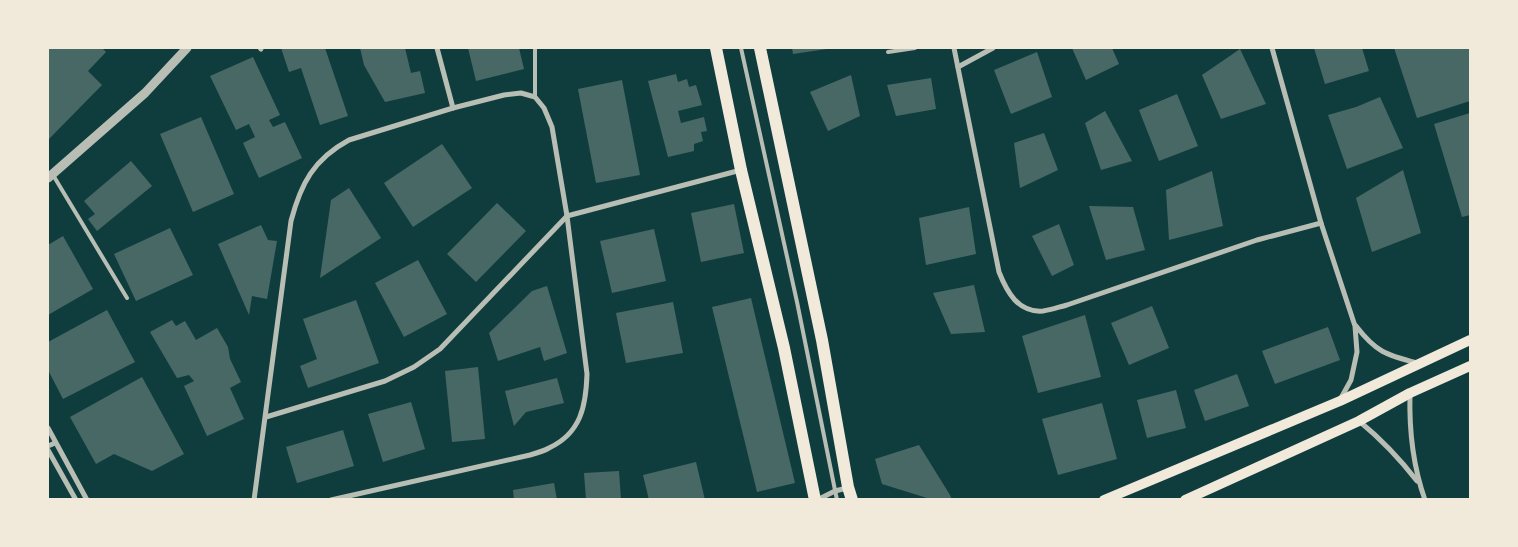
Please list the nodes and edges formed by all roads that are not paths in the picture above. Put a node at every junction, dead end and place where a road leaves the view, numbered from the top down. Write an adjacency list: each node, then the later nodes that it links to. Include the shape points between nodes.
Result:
1 (187, 48): 16 (street, via 145,93)
2 (437, 48): 14 (street)
3 (535, 48): 13 (lane)
4 (716, 48): 15 (main road)
5 (741, 48): 32 (lane)
6 (760, 48): 33 (main road, via 822,340)
7 (915, 48): 11 (lane)
8 (954, 48): 12 (street)
9 (994, 48): 12 (street)
10 (1272, 48): 18 (street)
11 (888, 52)
12 (958, 67): 18 (street, via 999,272 1005,289 1016,303 1028,310 1043,311 1067,305 1257,240)
13 (535, 97): 14 (street, via 521,93 504,95); 17 (street, via 552,127)
14 (452, 108): 26 (street, via 350,140 334,148 307,177 290,221)
15 (741, 170): 17 (street); 38 (main road)
16 (50, 175): 19 (lane)
17 (567, 216): 26 (street, via 440,349 414,367 385,381); 37 (street, via 587,374 582,412 573,428 549,449 530,455)
18 (1320, 223): 20 (street)
19 (127, 298)
20 (1355, 326): 22 (street, via 1368,342 1385,354); 25 (street, via 1357,352 1351,380)
21 (1470, 340): 22 (main road)
22 (1422, 364): 25 (main road)
23 (1470, 366): 24 (main road)
24 (1410, 393): 27 (main road); 31 (street, via 1409,423)
25 (1340, 401): 41 (main road)
26 (266, 417): 36 (street)
27 (1359, 421): 31 (street, via 1387,446); 42 (main road)
28 (48, 428): 29 (street)
29 (55, 443): 30 (street); 35 (street)
30 (48, 448): 34 (street)
31 (1419, 484): 43 (street)
32 (835, 491): 33 (street); 38 (street); 39 (lane)
33 (850, 493): 40 (main road)
34 (76, 500)
35 (87, 500)
36 (254, 500)
37 (331, 500)
38 (816, 500)
39 (837, 500)
40 (857, 500)
41 (1104, 500)
42 (1185, 500)
43 (1425, 500)

